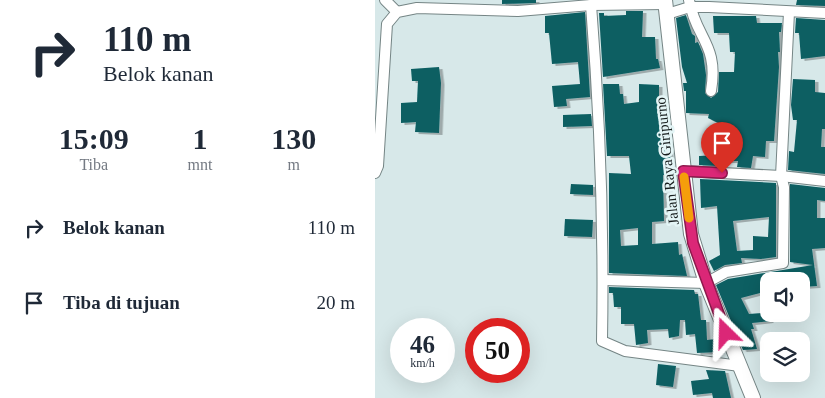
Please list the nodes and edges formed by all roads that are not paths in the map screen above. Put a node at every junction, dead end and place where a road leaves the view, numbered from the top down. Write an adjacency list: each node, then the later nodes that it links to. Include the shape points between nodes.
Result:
1 (385, 0): 6 (street)
2 (713, 3): 3 (street); 7 (street)
3 (693, 5): 5 (street); 9 (street, via 694,19 712,54)
4 (591, 6): 5 (street); 6 (street, via 518,11 417,8); 14 (street, via 599,99)
5 (666, 6): 10 (main road, Jalan Raya Giripurno)
6 (397, 12): 11 (street, via 387,24)
7 (789, 12): 8 (street); 12 (street)
8 (825, 13)
9 (711, 91)
10 (683, 171): 12 (street); 15 (main road, Jalan Raya Giripurno, via 691,234)
11 (375, 173)
12 (781, 176): 13 (street); 15 (street, via 784,187 784,261 778,266 729,272)
13 (825, 181)
14 (603, 280): 15 (street); 16 (street, via 601,341 625,351)
15 (706, 283): 16 (main road, Jalan Raya Giripurno)
16 (740, 366): 17 (main road, Jalan Raya Giripurno)
17 (753, 398)

